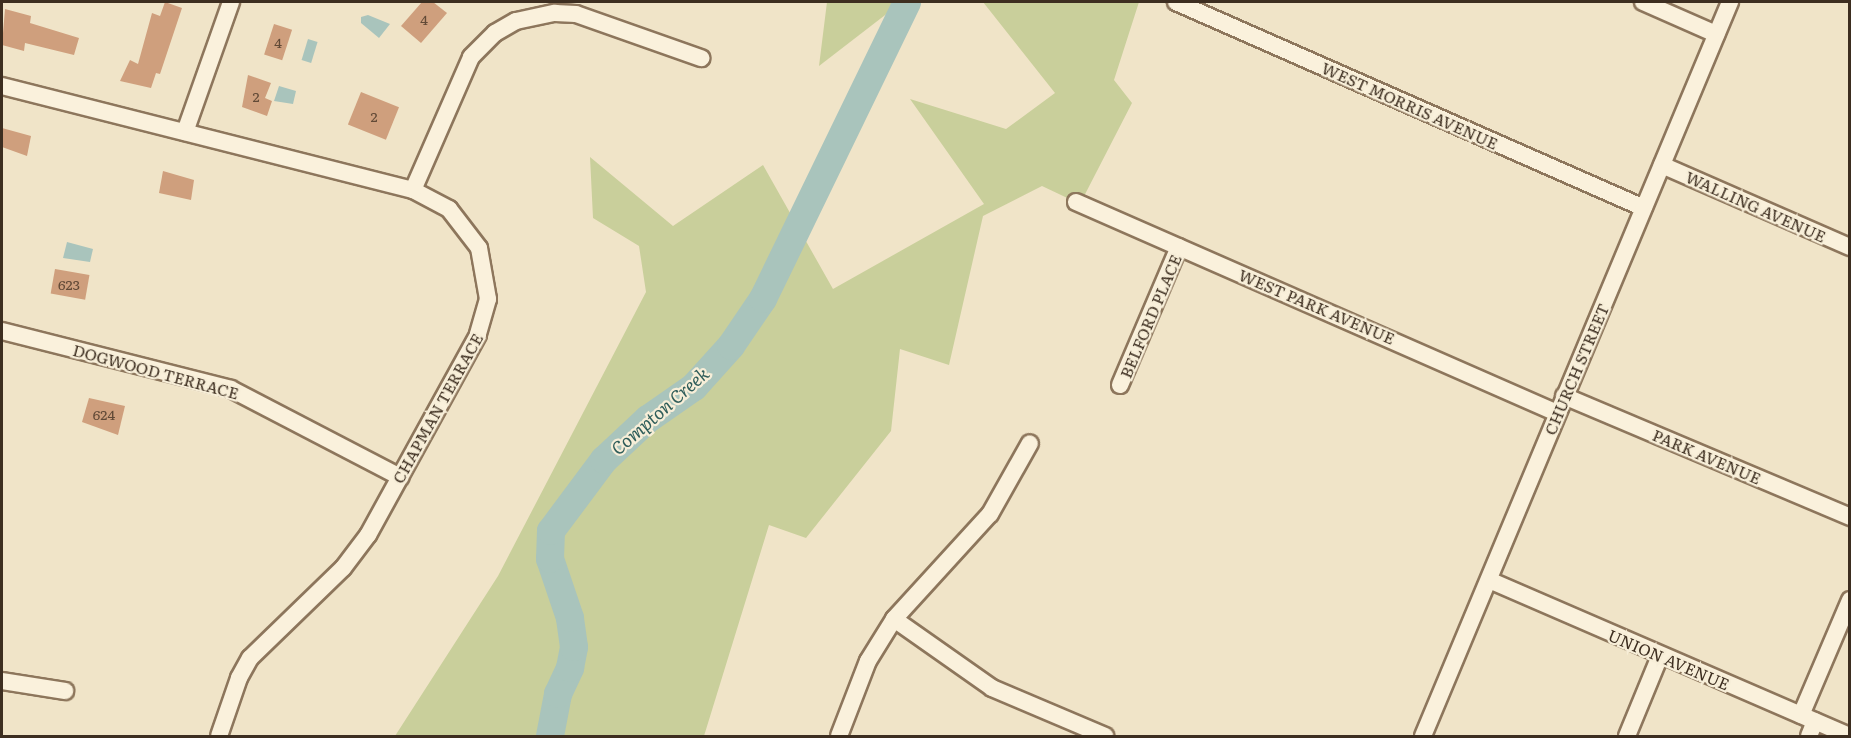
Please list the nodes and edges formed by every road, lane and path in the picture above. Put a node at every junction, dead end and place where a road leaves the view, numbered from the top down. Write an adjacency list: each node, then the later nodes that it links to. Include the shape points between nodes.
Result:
1 (231, 2): 8 (street)
2 (1176, 2): 12 (street, WEST MORRIS AVENUE)
3 (1643, 2): 5 (street)
4 (1730, 2): 5 (street, CHURCH STREET)
5 (1716, 34): 9 (street, CHURCH STREET)
6 (701, 58): 10 (street, via 576,14 555,13 516,21 495,33 471,57)
7 (2, 86): 8 (street, CHAPMAN TERRACE)
8 (185, 132): 10 (street, CHAPMAN TERRACE)
9 (1662, 165): 12 (street, CHURCH STREET); 14 (street, WALLING AVENUE)
10 (413, 190): 20 (street, CHAPMAN TERRACE, via 449,209 464,224 478,248 488,299 478,335)
11 (1076, 202): 13 (street, WEST PARK AVENUE)
12 (1644, 208): 17 (street, CHURCH STREET)
13 (1179, 247): 16 (street, BELFORD PLACE); 18 (street, WEST PARK AVENUE)
14 (1850, 247)
15 (2, 331): 20 (street, DOGWOOD TERRACE, via 231,389)
16 (1120, 385)
17 (1564, 396): 18 (street, CHURCH STREET); 21 (street, PARK AVENUE)
18 (1557, 413): 22 (street, CHURCH STREET)
19 (1030, 443): 24 (street, via 990,514)
20 (400, 477): 29 (street, CHAPMAN TERRACE, via 352,557 250,658)
21 (1850, 517)
22 (1489, 580): 25 (street, UNION AVENUE); 32 (street, CHURCH STREET)
23 (1850, 600): 28 (street)
24 (894, 619): 30 (street, via 868,661); 31 (street, via 992,688)
25 (1660, 656): 28 (street, UNION AVENUE); 33 (street)
26 (2, 681): 27 (street)
27 (65, 691)
28 (1808, 724): 34 (street, UNION AVENUE)
29 (219, 736)
30 (839, 736)
31 (1105, 736)
32 (1423, 736)
33 (1627, 736)
34 (1850, 736)

